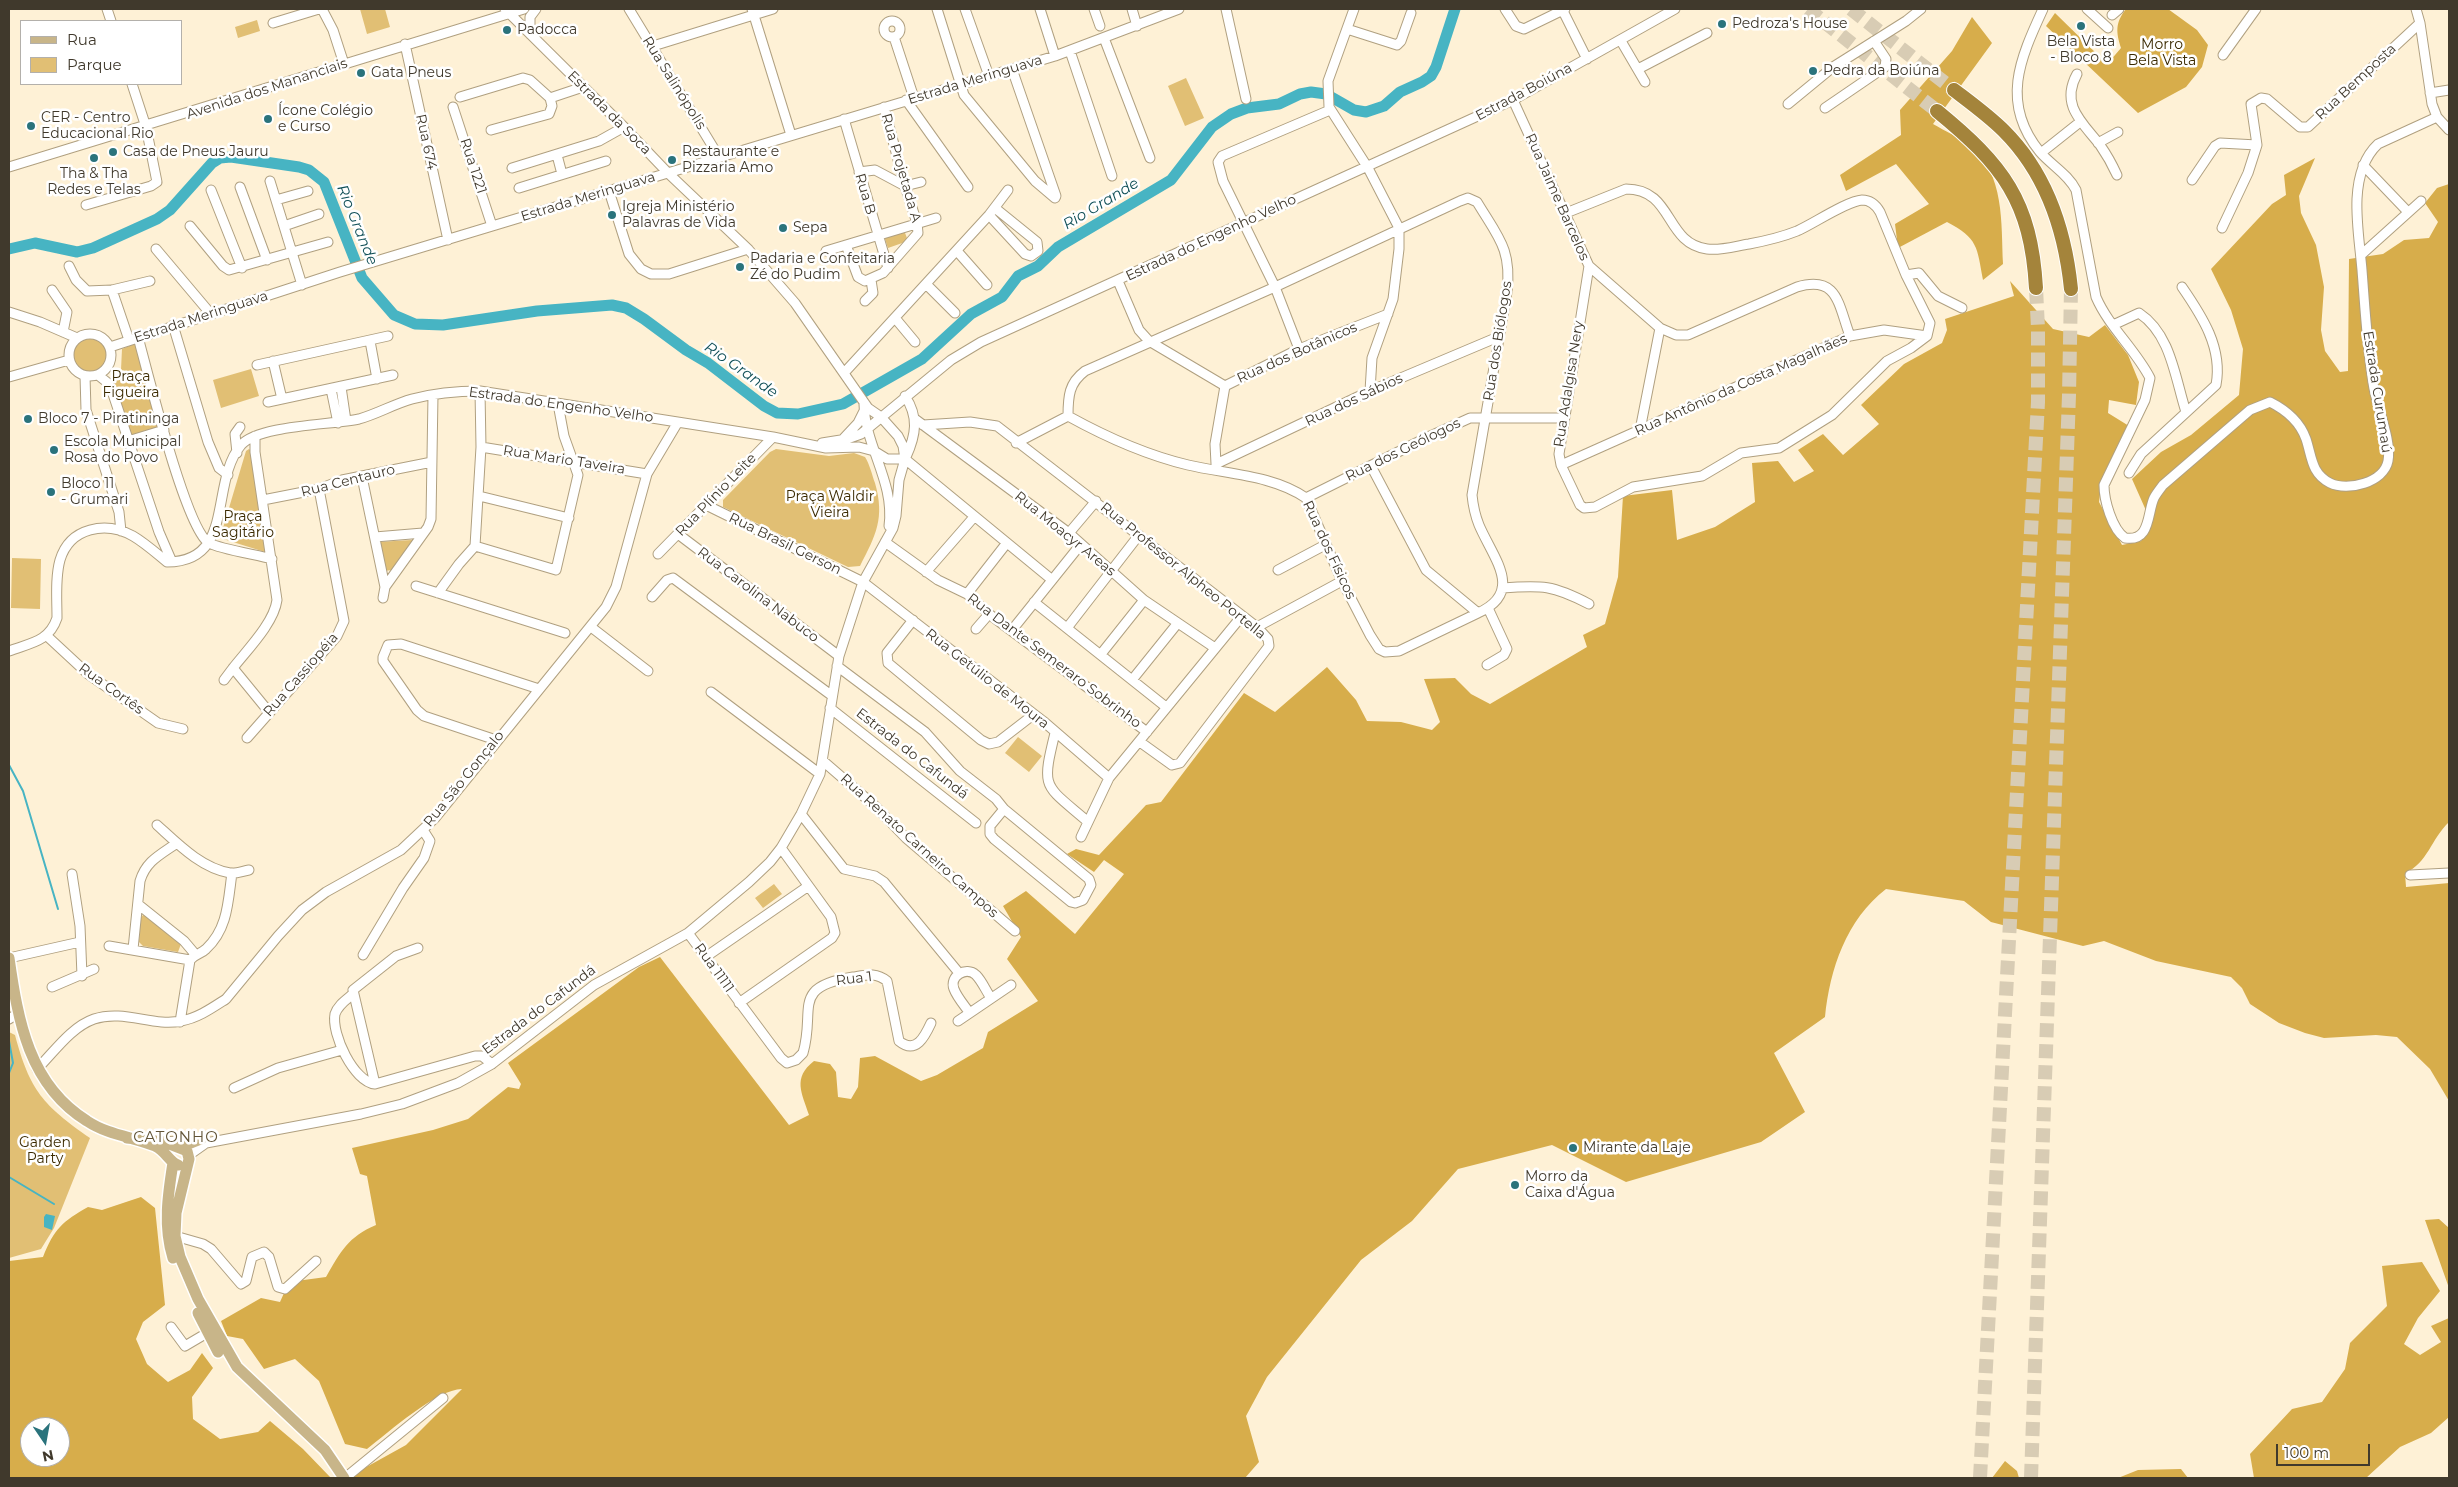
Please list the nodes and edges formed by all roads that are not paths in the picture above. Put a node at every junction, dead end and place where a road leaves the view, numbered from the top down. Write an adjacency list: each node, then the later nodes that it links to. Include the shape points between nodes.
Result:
1 (320, 9): 29 (street); 47 (street, via 333,30)
2 (490, 9): 28 (street)
3 (524, 9): 24 (street, Avenida dos Mananciais)
4 (536, 9): 36 (street, via 530,17)
5 (629, 9): 42 (street, Rua Salinópolis)
6 (773, 9): 25 (street)
7 (937, 9): 54 (street)
8 (965, 9): 51 (street)
9 (1040, 9): 45 (street)
10 (1094, 9): 31 (street)
11 (1132, 9): 32 (street)
12 (1179, 9): 32 (street, Estrada Meringuava)
13 (1226, 9): 62 (street)
14 (1354, 9): 34 (street)
15 (1506, 9): 16 (street, via 1516,26 1524,29)
16 (1563, 9): 46 (street)
17 (1675, 9): 39 (street, Estrada Boiúna)
18 (1921, 9): 40 (street)
19 (2043, 9): 81 (street, Estrada Curumaú, via 2023,53 2017,90 2019,112 2026,131)
20 (2088, 9): 33 (street)
21 (2119, 9): 27 (street)
22 (2256, 9): 44 (street)
23 (2416, 9): 30 (street)
24 (507, 11): 28 (street, Avenida dos Mananciais); 36 (street, Estrada da Soca)
25 (753, 12): 42 (street); 78 (street)
26 (1410, 13): 34 (street, via 1397,45)
27 (2112, 15)
28 (487, 20): 41 (street, Avenida dos Mananciais)
29 (273, 22)
30 (2420, 23): 58 (street); 80 (street, Rua Bemposta, via 2308,126 2300,127 2267,99 2255,100 2250,108)
31 (1100, 26)
32 (1138, 26): 38 (street, Estrada Meringuava)
33 (2108, 28)
34 (1347, 29): 68 (street, via 1328,81)
35 (1707, 33): 49 (street)
36 (530, 34): 55 (street, Estrada da Soca)
37 (894, 37): 61 (street)
38 (1104, 38): 43 (street, Estrada Meringuava); 84 (street)
39 (1621, 41): 46 (street, Estrada Boiúna); 49 (street)
40 (1874, 41): 64 (street, via 1826,72); 67 (street, via 1886,59 1885,67)
41 (405, 44): 47 (street, Avenida dos Mananciais); 124 (street, Rua 674)
42 (653, 46): 83 (street, Rua Salinópolis)
43 (1070, 51): 45 (street, Estrada Meringuava); 95 (street)
44 (2223, 55)
45 (1055, 56): 48 (street, Estrada Meringuava)
46 (1587, 59): 63 (street, Estrada Boiúna)
47 (344, 64): 73 (street, Avenida dos Mananciais)
48 (1012, 69): 51 (street, Estrada Meringuava); 92 (street)
49 (1638, 69): 52 (street)
50 (2077, 74): 72 (street, via 2070,94)
51 (989, 76): 54 (street, Estrada Meringuava)
52 (1645, 82)
53 (132, 85): 73 (street)
54 (960, 85): 61 (street, Estrada Meringuava); 98 (street, via 972,106)
55 (583, 87): 60 (street); 74 (street, Estrada da Soca)
56 (1954, 90): 148 (highway, via 2005,132 2038,175 2062,232)
57 (2449, 90): 58 (street)
58 (2430, 93): 70 (street)
59 (460, 97): 60 (street, via 523,78 530,80)
60 (550, 98): 75 (street, via 549,114)
61 (910, 99): 66 (street, Estrada Meringuava); 102 (street)
62 (1246, 100)
63 (1513, 100): 89 (street, Estrada Boiúna); 114 (street, Rua Jaime Barcelos)
64 (1788, 104)
65 (453, 107): 119 (street, Rua 1221)
66 (884, 107): 71 (street, Estrada Meringuava); 100 (street, Rua Projetada A)
67 (1825, 108)
68 (1330, 109): 89 (street); 116 (street, via 1220,159 1218,168)
69 (1937, 111): 147 (highway, via 1976,145 2007,180 2029,232)
70 (2437, 116): 76 (street); 86 (street, Estrada Curumaú, via 2378,144 2370,151)
71 (844, 119): 78 (street, Estrada Meringuava); 90 (street, Rua B)
72 (2080, 122): 79 (street); 81 (street)
73 (146, 127): 87 (street, Avenida dos Mananciais); 110 (street, via 156,182)
74 (624, 127): 82 (street, via 606,139); 91 (street, Estrada da Soca)
75 (491, 130)
76 (2449, 130)
77 (2118, 132): 79 (street)
78 (791, 135): 83 (street, Estrada Meringuava)
79 (2098, 143): 94 (street, via 2110,158)
80 (2257, 145): 96 (street, via 2220,142); 122 (street, Rua Bemposta, via 2248,173)
81 (2041, 153): 159 (street, Estrada Curumaú, via 2076,190 2096,297)
82 (556, 155): 88 (street); 93 (street)
83 (718, 157): 91 (street, Estrada Meringuava)
84 (1150, 158)
85 (606, 161): 93 (street)
86 (2363, 166): 112 (street); 132 (street, Estrada Curumaú, via 2357,197)
87 (9, 167)
88 (512, 168)
89 (1368, 168): 116 (street, Estrada do Engenho Velho); 121 (street)
90 (859, 172): 100 (street, via 875,170); 123 (street, Rua B)
91 (668, 173): 107 (street, Estrada Meringuava); 128 (street, Estrada da Soca)
92 (1048, 173): 98 (street); 98 (street, via 1054,198)
93 (562, 174): 103 (street)
94 (2117, 175)
95 (1112, 176)
96 (2192, 180)
97 (270, 181): 108 (street)
98 (1035, 181)
99 (922, 182): 100 (street)
100 (905, 186): 120 (street, Rua Projetada A)
101 (240, 187): 133 (street)
102 (968, 187)
103 (519, 188)
104 (211, 190): 137 (street)
105 (1008, 190): 111 (street)
106 (308, 191): 108 (street)
107 (609, 191): 119 (street, Estrada Meringuava); 128 (street, via 629,254 640,269 650,274 668,274)
108 (276, 200): 118 (street)
109 (2421, 201): 112 (street)
110 (86, 205)
111 (992, 211): 111 (street, via 1037,242 1038,251 1031,256 1025,254); 130 (street)
112 (2408, 212): 132 (street)
113 (319, 214): 118 (street)
114 (1566, 214): 135 (street, Rua Jaime Barcelos); 138 (street, via 1626,189 1637,189 1658,200 1673,226 1687,241 1708,249 1765,241 1796,231 1854,202 1869,201 1880,212)
115 (936, 218): 120 (street)
116 (1245, 222): 141 (street, Estrada do Engenho Velho); 145 (street)
117 (190, 226): 137 (street, via 222,266)
118 (284, 226): 131 (street)
119 (492, 226): 124 (street, Estrada Meringuava)
120 (918, 226): 123 (street); 136 (street, via 916,237)
121 (1399, 228): 145 (street, Rua dos Biólogos); 156 (street); 165 (street, Rua dos Biólogos, via 1468,198 1477,202 1508,259 1507,292)
122 (2222, 228)
123 (878, 236): 126 (street); 136 (street, Rua B)
124 (448, 240): 143 (street, Estrada Meringuava)
125 (328, 242): 131 (street)
126 (846, 245): 129 (street); 139 (street, via 858,277 862,281)
127 (156, 249): 154 (street)
128 (748, 250): 176 (street, Estrada da Soca, via 784,289)
129 (826, 251)
130 (957, 251): 142 (street); 144 (street)
131 (292, 253): 133 (street); 143 (street)
132 (2361, 255): 159 (street, Estrada Curumaú, via 2372,375 2388,461 2383,472 2363,484 2332,484 2316,473 2306,439 2294,418 2270,402 2250,410 2163,485 2154,498 2146,530 2135,537 2125,538 2117,527 2104,485 2145,400 2150,378 2137,355)
133 (267, 260): 137 (street)
134 (69, 266): 150 (street, via 81,287 87,291)
135 (1589, 266): 160 (street, Rua Jaime Barcelos); 197 (street, Rua Adalgisa Nery)
136 (888, 268): 139 (street)
137 (237, 269)
138 (1906, 275): 152 (street, via 1919,273 1938,296); 164 (street, via 1930,323)
139 (871, 280): 151 (street, via 873,293)
140 (150, 281): 150 (street)
141 (1118, 281): 169 (street, via 1139,330); 188 (street, Estrada do Engenho Velho, via 981,342 951,360)
142 (926, 284): 155 (street); 157 (street)
143 (302, 285): 154 (street, Estrada Meringuava)
144 (987, 285)
145 (1274, 287): 169 (street, Rua dos Biólogos); 172 (street)
146 (2182, 287): 193 (street, via 2208,327 2217,378 2210,392)
147 (2036, 288)
148 (2071, 289)
149 (52, 290): 161 (street, via 67,312)
150 (112, 290): 166 (street)
151 (865, 301)
152 (1962, 308)
153 (9, 312): 161 (street)
154 (210, 313): 158 (street, Estrada Meringuava)
155 (955, 313)
156 (1388, 314): 172 (street, Rua dos Botânicos); 185 (street, via 1372,358)
157 (895, 318): 170 (street); 176 (street)
158 (173, 325): 166 (street, Estrada Meringuava); 222 (street, via 208,442)
159 (2113, 325): 193 (street, via 2139,313 2148,319 2163,337)
160 (1660, 328): 163 (street, Rua Jaime Barcelos, via 1676,335 1688,335 1812,282 1827,286 1832,292); 204 (street)
161 (64, 332): 168 (street)
162 (388, 336): 167 (street)
163 (1850, 336): 164 (street, Rua Antônio da Costa Magalhães, via 1884,330); 204 (street, Rua Antônio da Costa Magalhães)
164 (1926, 336): 219 (street, Rua Adalgisa Nery, via 1887,360 1832,415 1787,444 1733,456 1702,476 1633,487 1584,508)
165 (1498, 338): 185 (street, Rua dos Sábios); 196 (street, Rua dos Biólogos)
166 (133, 339): 171 (street, Estrada Meringuava); 203 (street)
167 (370, 340): 174 (street); 181 (street)
168 (74, 341): 171 (street, via 92,334 106,340); 173 (street)
169 (1149, 341): 182 (street); 194 (street, Rua dos Biólogos, via 1077,377 1069,392)
170 (915, 342)
171 (110, 347): 177 (street, via 110,364)
172 (1299, 349): 182 (street, Rua dos Botânicos)
173 (69, 360): 179 (street, via 78,373); 180 (street)
174 (272, 361): 175 (street); 189 (street)
175 (257, 365)
176 (844, 373): 192 (street, Estrada da Soca)
177 (98, 375): 179 (street); 207 (street, via 110,387)
178 (393, 375): 181 (street)
179 (85, 376): 236 (street, via 86,410 119,512)
180 (9, 377)
181 (377, 379): 183 (street)
182 (1225, 386): 221 (street, Rua dos Botânicos, via 1214,444)
183 (341, 387): 184 (street); 198 (street)
184 (332, 389): 189 (street); 198 (street)
185 (1370, 390): 221 (street, Rua dos Sábios)
186 (480, 391): 187 (street, Estrada do Engenho Velho); 191 (street, Estrada do Engenho Velho); 212 (street)
187 (433, 395): 198 (street, Estrada do Engenho Velho); 218 (street)
188 (905, 396): 195 (street, Estrada do Engenho Velho); 200 (street)
189 (282, 399): 190 (street)
190 (268, 402)
191 (558, 404): 199 (street, Estrada do Engenho Velho); 216 (street)
192 (863, 404): 195 (street, Estrada da Soca); 202 (street, Estrada da Soca); 209 (street, via 858,423)
193 (2186, 412): 224 (street, via 2142,454)
194 (1068, 416): 210 (street); 221 (street, Rua dos Físicos, via 1112,439 1158,457)
195 (880, 417): 202 (street, Estrada do Engenho Velho); 217 (street, via 902,441)
196 (1486, 417): 197 (street, Rua dos Geólogos); 220 (street, Rua dos Geólogos, via 1464,420); 261 (street, Rua dos Biólogos, via 1472,495 1478,524 1500,567)
197 (1564, 418): 219 (street, Rua Adalgisa Nery, via 1559,446)
198 (342, 422): 205 (street, Estrada do Engenho Velho)
199 (678, 422): 206 (street, Estrada do Engenho Velho); 223 (street, Rua São Gonçalo)
200 (919, 422): 210 (street, Rua Professor Alpheo Portella, via 988,423 997,426); 217 (street); 239 (street, Rua Moacyr Areas)
201 (240, 427): 215 (street, via 234,434)
202 (868, 429): 209 (street, Estrada do Engenho Velho); 213 (street, Estrada do Cafundá)
203 (164, 430): 207 (street); 244 (street, via 191,516)
204 (1640, 430): 219 (street, Rua Antônio da Costa Magalhães)
205 (256, 436): 208 (street, Estrada do Engenho Velho); 214 (street)
206 (773, 437): 211 (street, Estrada do Engenho Velho); 233 (street, Rua Plínio Leite)
207 (128, 441): 237 (street)
208 (246, 441): 214 (street); 215 (street, Estrada do Engenho Velho)
209 (842, 441): 211 (street, Estrada do Engenho Velho)
210 (1016, 442): 232 (street, Rua Professor Alpheo Portella)
211 (812, 444): 213 (street, Estrada do Engenho Velho)
212 (481, 447): 216 (street, Rua Mario Taveira); 229 (street)
213 (874, 451): 217 (street, Estrada do Engenho Velho, via 887,459); 243 (street, Estrada do Cafundá, via 890,503)
214 (255, 452): 231 (street)
215 (237, 453): 225 (street, Estrada do Engenho Velho)
216 (571, 460): 223 (street, Rua Mario Taveira); 235 (street, via 578,475)
217 (905, 460): 234 (street); 243 (street, Estrada do Cafundá, via 899,480 896,516)
218 (432, 462): 226 (street, Rua Centauro); 238 (street, via 432,508 428,527)
219 (1561, 465)
220 (1370, 466): 230 (street, Rua dos Geólogos); 270 (street, via 1426,570)
221 (1216, 467): 230 (street, Rua dos Físicos, via 1283,486)
222 (219, 468): 225 (street); 228 (street)
223 (647, 474): 275 (street, Rua São Gonçalo, via 616,588)
224 (2129, 474)
225 (228, 475): 228 (street, Estrada do Engenho Velho)
226 (362, 477): 227 (street, Rua Centauro); 242 (street)
227 (319, 489): 231 (street, Rua Centauro); 297 (street, Rua Cassiopéia, via 344,621 337,636)
228 (224, 490): 244 (street, Estrada do Engenho Velho)
229 (479, 496): 235 (street); 249 (street)
230 (1306, 498): 247 (street, Rua dos Físicos)
231 (263, 500): 251 (street)
232 (1096, 501): 239 (street); 241 (street, Rua Professor Alpheo Portella)
233 (706, 505): 240 (street, Rua Plínio Leite); 258 (street, Rua Brasil Gerson)
234 (974, 517): 245 (street); 255 (street)
235 (569, 518): 249 (street, via 556,570)
236 (121, 531): 248 (street); 281 (street, via 91,528 80,532 66,546 58,573 57,618)
237 (159, 532): 248 (street); 252 (street)
238 (423, 533): 242 (street); 259 (street)
239 (1069, 533): 246 (street, Rua Moacyr Areas)
240 (678, 534): 250 (street, Rua Plínio Leite); 285 (street, Rua Carolina Nabuco)
241 (1139, 535): 253 (street); 272 (street, Rua Professor Alpheo Portella)
242 (375, 537): 259 (street)
243 (886, 541): 255 (street, Rua Dante Semeraro Sobrinho); 258 (street, Estrada do Cafundá)
244 (209, 543): 251 (street); 252 (street, via 198,555)
245 (1006, 544): 256 (street); 263 (street)
246 (1082, 544): 253 (street, Rua Moacyr Areas); 256 (street)
247 (1326, 545): 254 (street); 257 (street, Rua dos Físicos)
248 (147, 546): 252 (street, via 167,562)
249 (475, 546): 262 (street)
250 (658, 554)
251 (272, 559): 288 (street, via 278,600 276,609)
252 (172, 562)
253 (1112, 570): 266 (street, Rua Moacyr Areas); 277 (street)
254 (1278, 570)
255 (926, 572): 263 (street, Rua Dante Semeraro Sobrinho)
256 (1051, 579): 267 (street)
257 (1342, 581): 270 (street, Rua dos Físicos, via 1370,635 1379,649 1385,652 1399,651); 276 (street)
258 (863, 582): 273 (street, Rua Getúlio de Moura); 285 (street, Estrada do Cafundá)
259 (385, 586): 265 (street)
260 (416, 586): 262 (street)
261 (1502, 588): 268 (street, via 1554,588); 269 (street, via 1500,598)
262 (438, 593): 280 (street)
263 (967, 594): 271 (street, Rua Dante Semeraro Sobrinho)
264 (652, 597): 294 (street, via 667,580 673,578)
265 (383, 598)
266 (1144, 600): 274 (street, Rua Moacyr Areas); 284 (street)
267 (1034, 602): 277 (street); 279 (street)
268 (1589, 604)
269 (1488, 608): 270 (street); 286 (street, via 1507,649 1504,655)
270 (1478, 613)
271 (989, 614): 278 (street); 279 (street, Rua Dante Semeraro Sobrinho)
272 (1241, 617): 276 (street, Rua Professor Alpheo Portella); 282 (street)
273 (913, 620): 298 (street, Rua Getúlio de Moura); 298 (street, via 887,653 888,663 981,740 989,744 998,742)
274 (1177, 624): 282 (street, Rua Moacyr Areas); 291 (street)
275 (591, 627): 289 (street); 292 (street, Rua São Gonçalo)
276 (1257, 627): 304 (street, Rua Professor Alpheo Portella, via 1268,639 1269,646 1180,763 1172,765)
277 (1067, 628): 284 (street)
278 (976, 630)
279 (1012, 630): 300 (street, Rua Dante Semeraro Sobrinho)
280 (565, 633)
281 (47, 636): 283 (street); 299 (street, Rua Cortês, via 88,674 150,717 163,725)
282 (1215, 648): 295 (street)
283 (9, 651)
284 (1101, 654): 291 (street)
285 (839, 656): 287 (street, Estrada do Cafundá)
286 (1488, 665)
287 (837, 666): 294 (street, Estrada do Cafundá); 308 (street, via 925,732 949,760)
288 (233, 668): 290 (street); 297 (street)
289 (648, 671)
290 (224, 680)
291 (1132, 680): 295 (street)
292 (539, 689): 303 (street, Rua São Gonçalo); 303 (street, via 401,644 388,645 384,661 417,710 424,716)
293 (711, 692): 306 (street)
294 (832, 695): 296 (street, Estrada do Cafundá)
295 (1166, 707): 300 (street)
296 (830, 708): 305 (street, Estrada do Cafundá); 311 (street, Estrada do Cafundá)
297 (269, 712): 302 (street, Rua Cassiopéia)
298 (1033, 714): 301 (street, Rua Getúlio de Moura)
299 (183, 729)
300 (1146, 732): 304 (street)
301 (1055, 733): 307 (street, Rua Getúlio de Moura); 310 (street, via 1046,769 1049,787)
302 (247, 738)
303 (496, 740): 313 (street, Rua São Gonçalo)
304 (1140, 742): 307 (street)
305 (823, 761): 306 (street, Estrada do Cafundá); 324 (street, Rua Renato Carneiro Campos)
306 (820, 774): 309 (street, Estrada do Cafundá)
307 (1109, 778): 310 (street)
308 (1004, 809): 308 (street, via 1089,879 1091,885 1082,900 1071,902 990,834 990,826)
309 (801, 814): 316 (street, Estrada do Cafundá); 335 (street, via 844,869 875,876 884,882)
310 (1087, 821): 314 (street)
311 (976, 823)
312 (157, 825): 315 (street)
313 (422, 830): 330 (street, via 430,841 424,858); 345 (street, Rua São Gonçalo, via 394,854 326,892 302,910 226,999)
314 (1081, 837)
315 (177, 844): 318 (street, via 211,867); 323 (street, via 149,862 140,881)
316 (781, 848): 322 (street); 325 (street, Estrada do Cafundá, via 749,882)
317 (250, 870): 318 (street)
318 (232, 873): 332 (street, via 224,924 204,951)
319 (2449, 873): 321 (street)
320 (72, 874): 326 (street)
321 (2410, 875)
322 (807, 887): 331 (street); 341 (street, via 831,917 835,927 832,938)
323 (139, 905): 329 (street); 332 (street, via 184,941)
324 (1015, 931)
325 (688, 933): 331 (street, Rua 11111); 348 (street, Estrada do Cafundá, via 594,986)
326 (80, 942): 333 (street); 336 (street)
327 (109, 946): 329 (street)
328 (418, 948): 339 (street, via 396,956 355,986)
329 (133, 949): 332 (street)
330 (363, 955)
331 (707, 956): 341 (street, Rua 11111)
332 (193, 957): 345 (street)
333 (9, 958): 343 (main road, Estrada do Cafundá)
334 (94, 969): 336 (street)
335 (959, 973): 340 (street, via 976,976); 342 (street, via 954,989)
336 (82, 976): 338 (street)
337 (1011, 985): 340 (street)
338 (52, 987)
339 (353, 994): 347 (street, via 338,1006 335,1016); 350 (street)
340 (991, 998): 342 (street)
341 (740, 1003): 346 (street, Rua 1, via 787,1062 796,1060 803,1053 810,998 826,983 837,980 871,974 882,977 886,981 899,1041 904,1045 909,1047 921,1042)
342 (969, 1012): 344 (street)
343 (13, 1017): 349 (main road, Estrada do Cafundá)
344 (958, 1021)
345 (180, 1022): 349 (street, Rua São Gonçalo, via 128,1016 94,1019 76,1029)
346 (931, 1023)
347 (342, 1050): 350 (street, via 361,1079); 351 (street, via 278,1068)
348 (492, 1064): 350 (street, via 482,1056 475,1056); 354 (street, Estrada do Cafundá, via 458,1083 402,1104 325,1122)
349 (37, 1069): 352 (main road, Estrada do Cafundá, via 66,1106 88,1122)
350 (375, 1084)
351 (234, 1088)
352 (127, 1138): 355 (main road, Estrada do Cafundá); 357 (main road, Estrada do Cafundá, via 157,1147)
353 (201, 1139): 354 (street, Estrada do Cafundá); 355 (street, Estrada do Cafundá); 356 (main road)
354 (221, 1139): 356 (street, Estrada do Cafundá)
355 (164, 1142): 356 (main road)
356 (183, 1153): 357 (main road, via 172,1149); 357 (main road, via 180,1166); 358 (main road)
357 (171, 1160): 361 (main road, via 168,1243)
358 (175, 1236): 359 (street, via 211,1249 241,1284 246,1281 252,1257 257,1254 264,1252 269,1257 278,1287 282,1289); 364 (main road, via 180,1257 198,1299 237,1367 325,1450)
359 (316, 1261)
360 (171, 1328): 361 (street, via 185,1346)
361 (207, 1333): 363 (main road, via 231,1372 294,1428)
362 (443, 1398): 364 (street)
363 (336, 1478)
364 (345, 1478)

